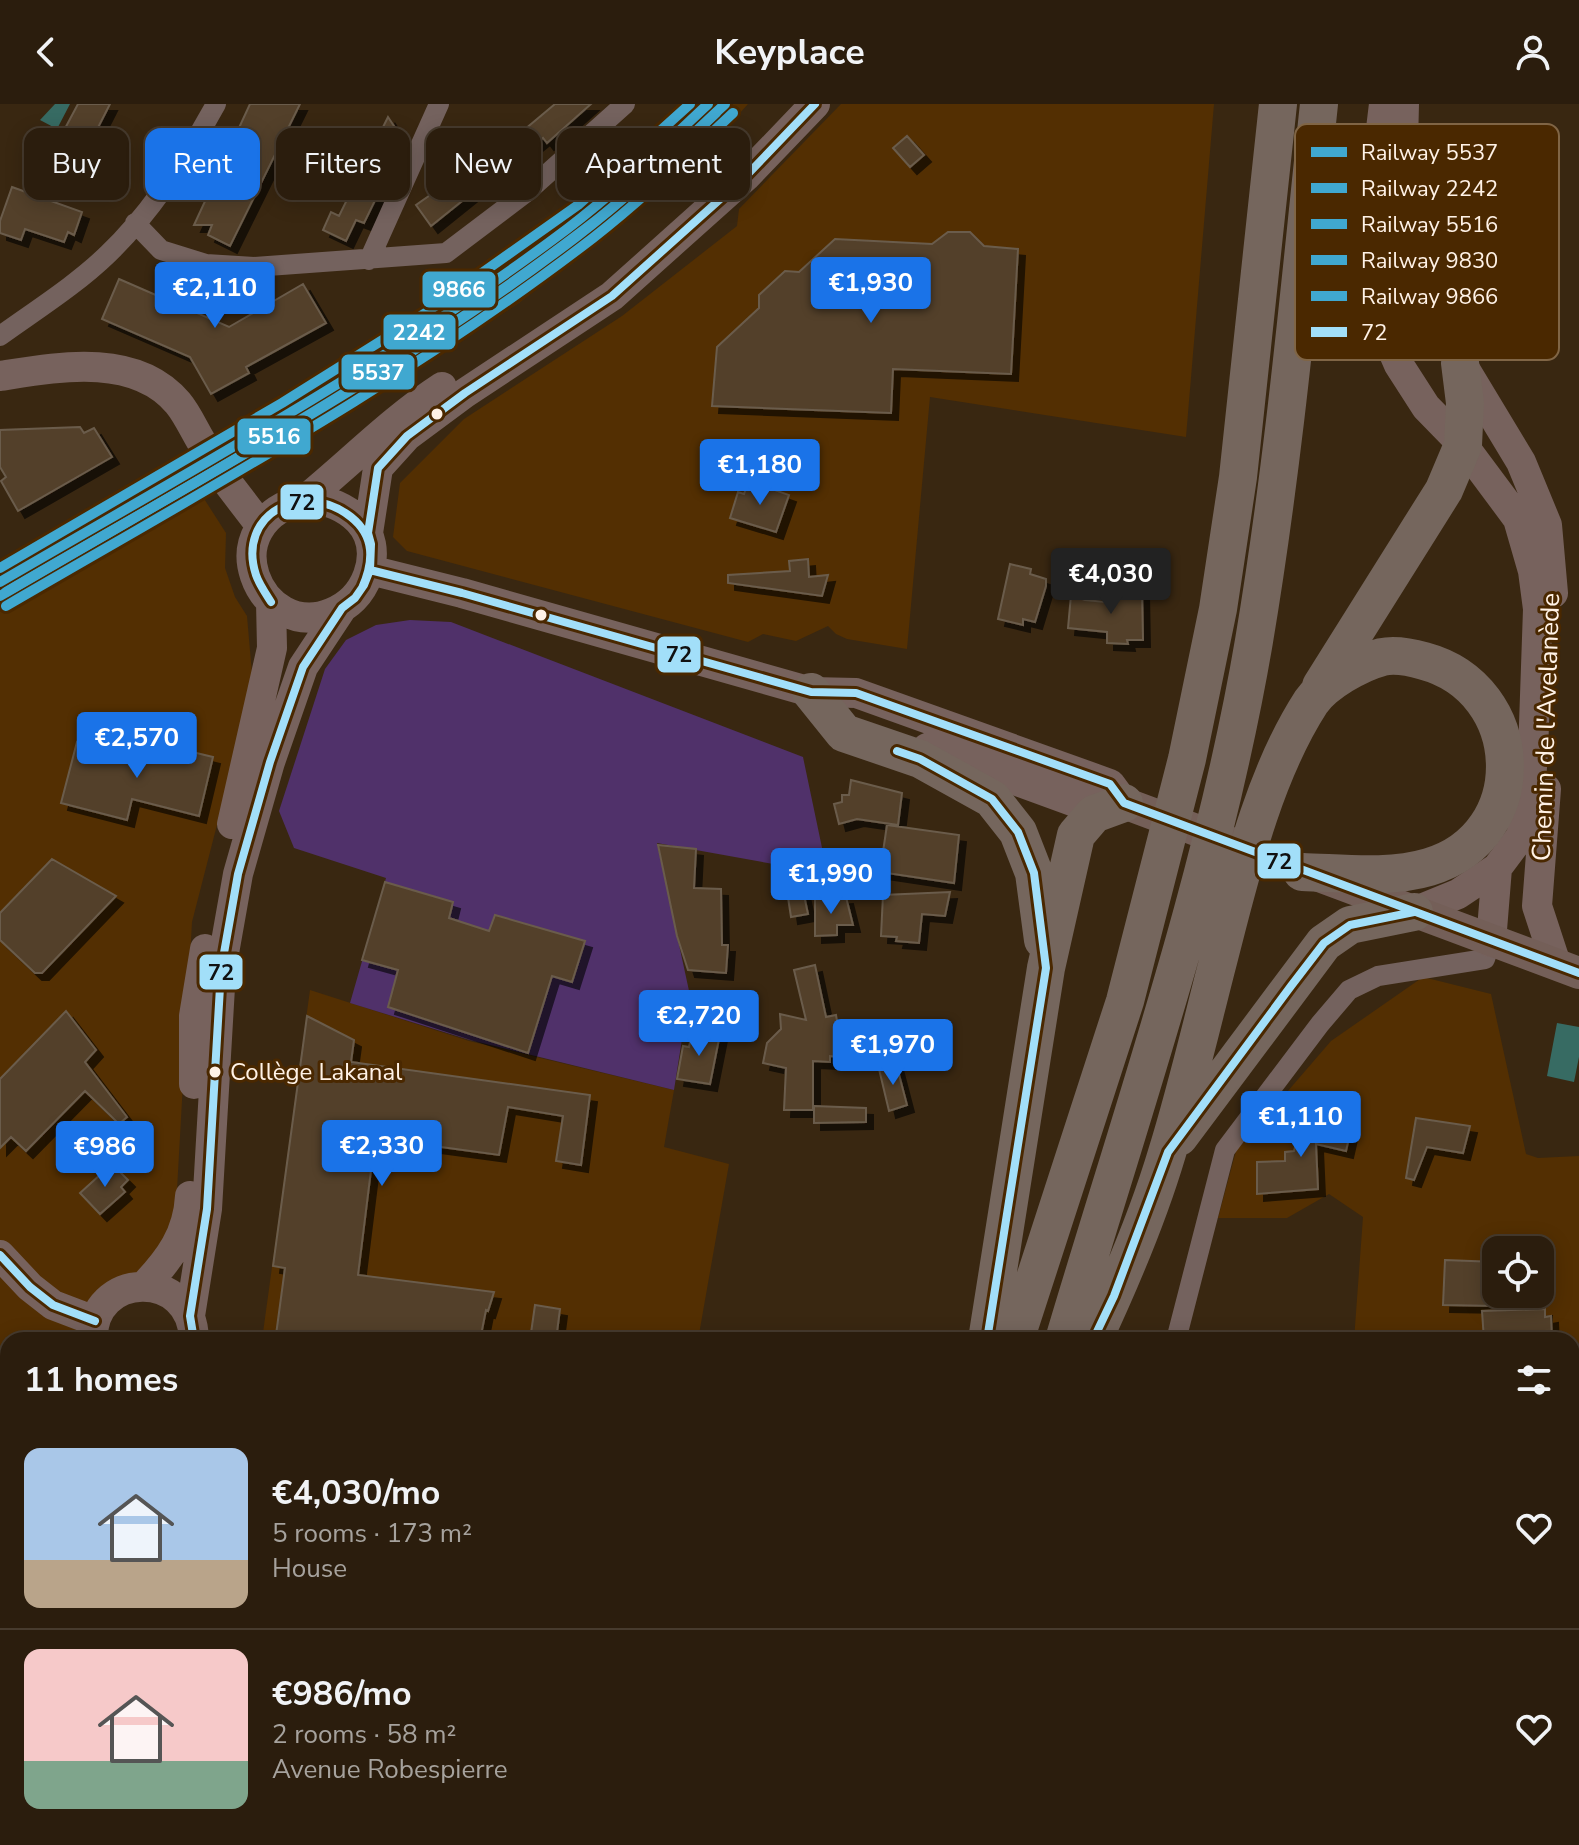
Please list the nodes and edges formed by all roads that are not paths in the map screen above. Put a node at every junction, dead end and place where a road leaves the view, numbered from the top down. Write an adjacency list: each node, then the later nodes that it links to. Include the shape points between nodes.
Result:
1 (216, 104): 13 (street, via 173,175)
2 (439, 104): 14 (street)
3 (625, 104): 14 (street, via 528,191 446,253)
4 (789, 104): 24 (main road, via 728,170 602,282 408,409)
5 (815, 104): 26 (main road, via 746,176 612,296 407,436 378,468)
6 (1278, 104): 46 (highway, via 1238,477 1187,759 1125,1001)
7 (1319, 104): 10 (highway)
8 (1384, 104): 11 (main road, Chemin de l'Avelanède)
9 (1404, 104): 12 (main road, Chemin de l'Avelanède)
10 (1317, 124)
11 (1382, 124)
12 (1404, 124)
13 (135, 223): 14 (street, via 161,250 206,264 254,267); 16 (street, via 106,256)
14 (369, 260)
15 (1295, 321): 47 (highway, via 1254,642 1227,771 1196,899)
16 (0, 336)
17 (1397, 360): 21 (main road, Chemin de l'Avelanède, via 1426,407)
18 (1458, 360): 19 (main road, Chemin de l'Avelanède)
19 (1460, 363): 21 (highway); 35 (main road, Chemin de l'Avelanède, via 1521,462 1547,525 1555,619)
20 (0, 376): 22 (main road, via 90,366 141,375 177,402)
21 (1463, 445): 31 (highway, via 1444,490); 33 (main road, Chemin de l'Avelanède, via 1518,519 1538,609 1530,794 1521,836)
22 (204, 446)
23 (221, 474): 25 (main road)
24 (307, 498): 25 (main road, via 286,503); 26 (main road, via 346,509)
25 (260, 525): 28 (main road, via 252,569)
26 (368, 533): 27 (main road)
27 (370, 570): 29 (main road, via 359,592); 30 (main road)
28 (271, 602): 29 (main road, via 306,617); 42 (main road, via 272,648 194,1016 190,1205 168,1262)
29 (342, 608): 43 (main road, via 303,667 238,874 221,970 207,1209)
30 (811, 692): 32 (main road, via 849,720 1091,808); 38 (highway, via 844,733 920,759 992,799 1018,832 1034,873)
31 (1313, 699): 34 (highway, via 1350,669 1383,657 1435,664 1464,680 1486,705 1503,737 1507,758 1491,819 1461,852 1429,867 1376,874); 40 (highway, via 1283,752 1261,813)
32 (1124, 803): 34 (main road); 38 (highway, via 1094,814 1076,835)
33 (1497, 868): 36 (main road, Chemin de l'Avelanède, via 1458,894); 37 (main road, Chemin de l'Avelanède)
34 (1302, 872): 36 (main road)
35 (1537, 906): 37 (main road); 39 (main road, Chemin de l'Avelanède)
36 (1414, 912): 37 (main road); 40 (highway, via 1350,925 1324,943)
37 (1491, 942): 39 (main road); 49 (street, via 1485,959 1378,976 1349,990 1320,1024 1225,1150)
38 (1046, 968): 45 (highway)
39 (1568, 968)
40 (1168, 1152): 48 (highway)
41 (0, 1255): 44 (main road, via 30,1287)
42 (144, 1286): 43 (main road, via 171,1294 182,1304); 44 (main road, via 119,1292 100,1310)
43 (192, 1328)
44 (94, 1331)
45 (988, 1332)
46 (1018, 1332)
47 (1066, 1332)
48 (1097, 1332)
49 (1178, 1332)

